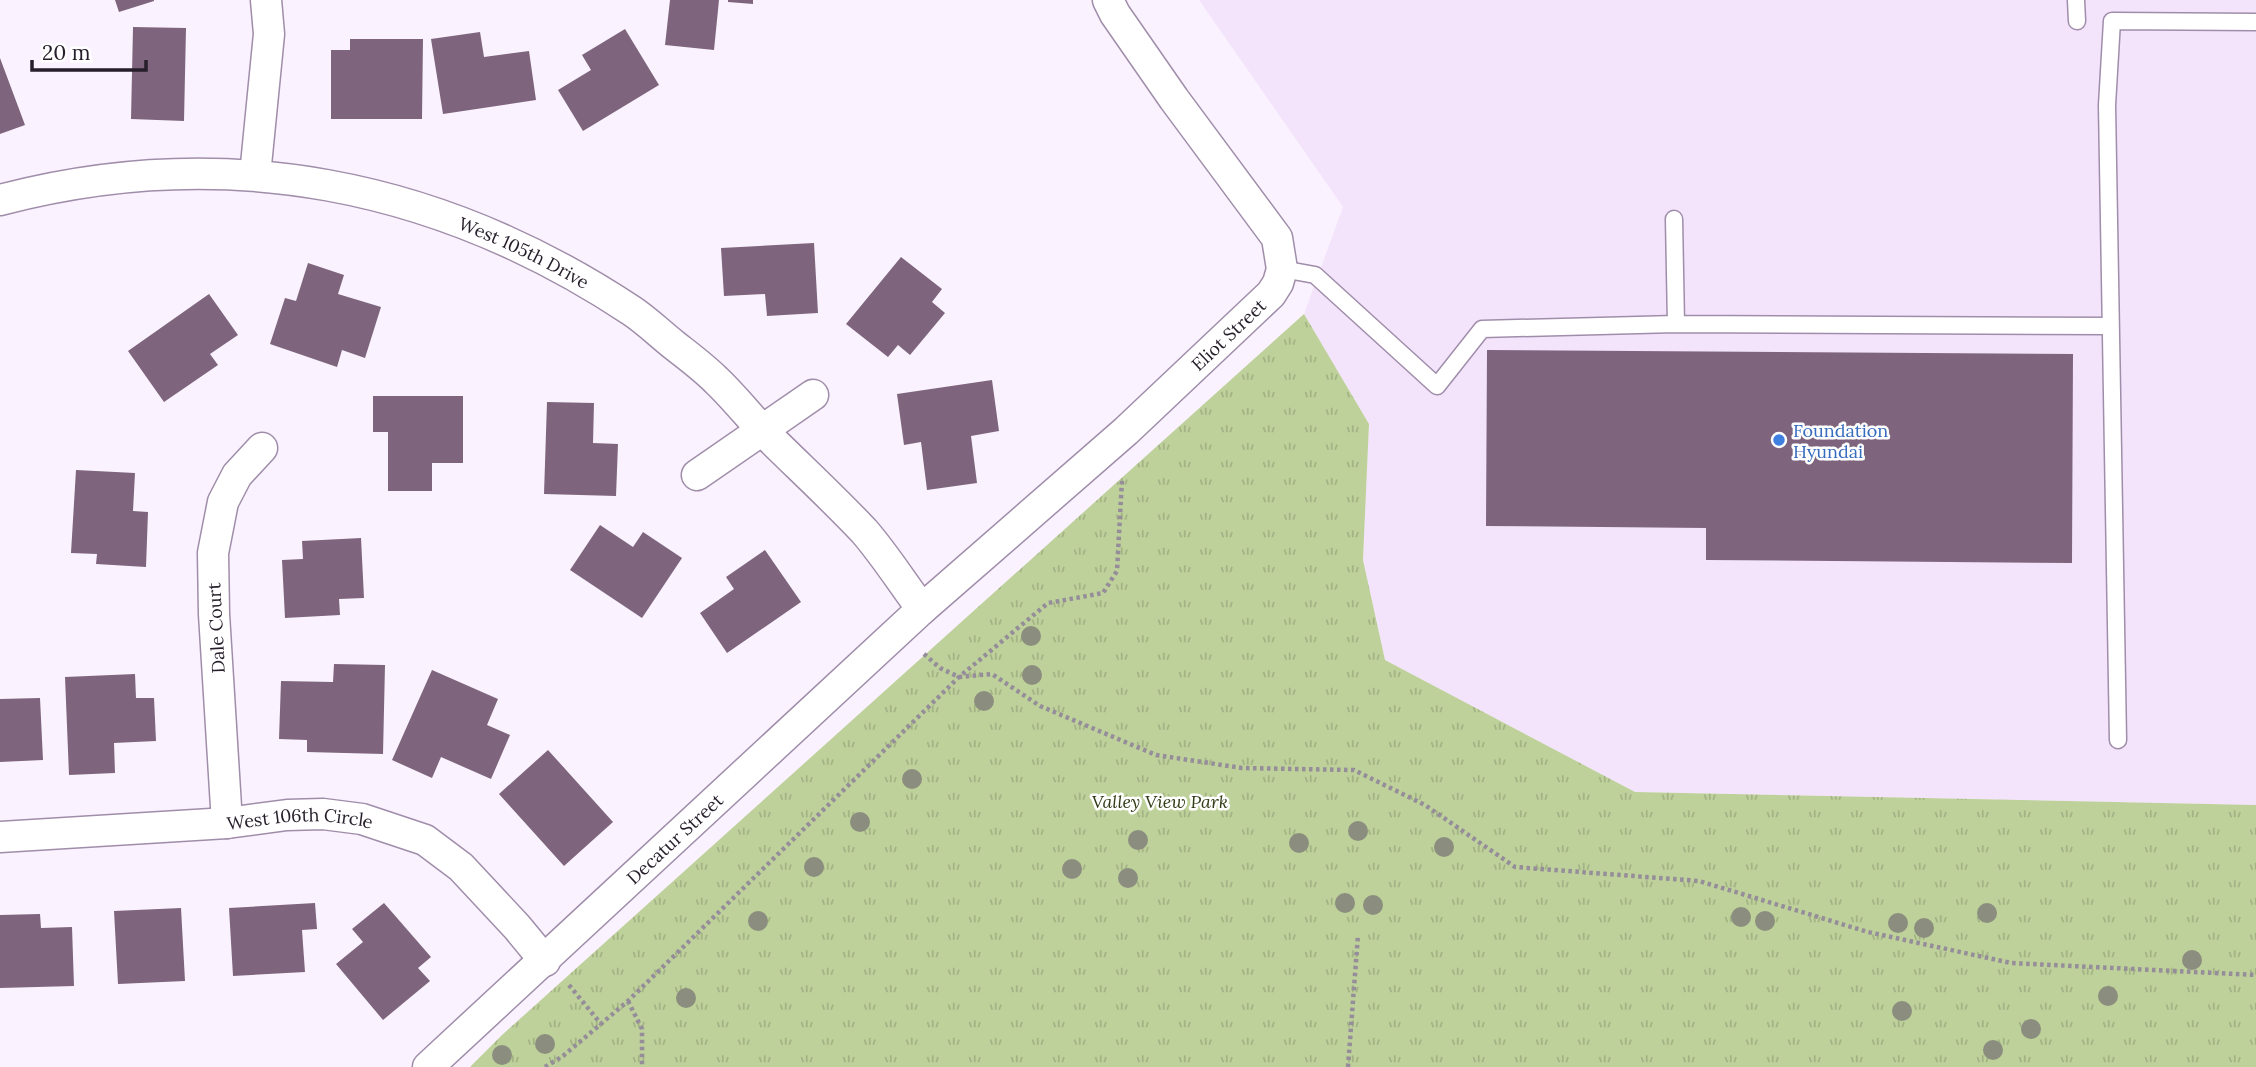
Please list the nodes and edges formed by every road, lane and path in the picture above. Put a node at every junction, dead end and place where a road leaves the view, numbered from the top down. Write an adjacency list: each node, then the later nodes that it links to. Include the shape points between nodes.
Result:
1 (266, 0): 6 (street, via 269,34)
2 (1108, 0): 9 (street, via 1277,238)
3 (2076, 0): 4 (lane)
4 (2077, 21)
5 (2256, 22): 11 (lane, via 2112,21 2107,105)
6 (255, 175): 7 (street, West 105th Drive, via 123,178); 13 (street, West 105th Drive, via 332,185 406,202 459,220 542,258 633,312 715,378)
7 (0, 200)
8 (1674, 219): 10 (lane)
9 (1282, 269): 10 (lane, via 1315,275 1437,386 1482,329); 17 (street, Eliot Street, via 1271,294 1254,313)
10 (1676, 324): 11 (lane)
11 (2110, 326): 20 (lane)
12 (813, 395): 13 (street)
13 (762, 430): 16 (street); 17 (street, West 105th Drive, via 865,533)
14 (262, 448): 21 (street, Dale Court, via 237,475 223,502 213,553)
15 (1122, 472): 19 (path, via 1117,571 1103,593 1048,603)
16 (697, 475)
17 (922, 610): 24 (street, Decatur Street)
18 (920, 651): 19 (path)
19 (959, 677): 25 (path, via 992,674 1040,706 1156,755 1242,768 1354,770 1425,805 1515,867 1699,881 1868,932 2011,963); 27 (path)
20 (2118, 740)
21 (228, 823): 22 (street, West 106th Circle); 24 (street, West 106th Circle, via 323,814 362,819 425,840 461,867)
22 (0, 837)
23 (1358, 935): 32 (path)
24 (545, 961): 29 (street, Decatur Street)
25 (2256, 975)
26 (569, 985): 28 (path)
27 (628, 1001): 28 (path); 31 (path, via 642,1029)
28 (601, 1024): 30 (path)
29 (428, 1067)
30 (545, 1067)
31 (642, 1067)
32 (1348, 1067)

